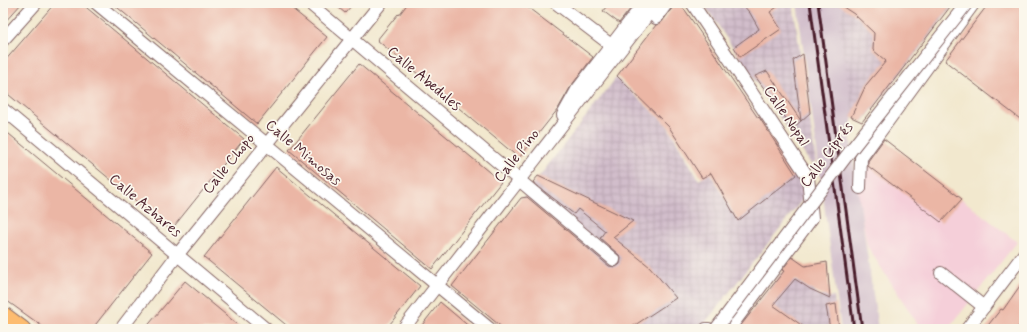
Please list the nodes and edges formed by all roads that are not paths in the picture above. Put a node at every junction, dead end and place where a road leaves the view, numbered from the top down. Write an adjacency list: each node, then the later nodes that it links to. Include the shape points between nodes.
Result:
1 (36, 3): 13 (street)
2 (96, 3): 17 (street, Calle Mimosas)
3 (309, 3): 12 (street, Calle Abedules)
4 (381, 3): 12 (street, Calle Chopo)
5 (556, 3): 14 (street)
6 (644, 3): 14 (street)
7 (657, 3): 16 (street, Calle Pino)
8 (667, 3): 16 (street, via 572,122)
9 (692, 3): 33 (street, Calle Nopal, via 808,177 812,211 812,218)
10 (967, 3): 32 (street, Calle Ciprés, bridge, via 850,150)
11 (974, 3): 19 (street, via 861,158)
12 (352, 39): 17 (street, Calle Chopo); 18 (street, Calle Abedules)
13 (3, 40)
14 (611, 45): 16 (street, via 577,90 563,113)
15 (3, 109): 20 (street, Calle Azhares)
16 (562, 124): 18 (street, Calle Pino)
17 (266, 144): 20 (street, Calle Chopo); 24 (street, Calle Mimosas)
18 (519, 179): 22 (street, Calle Abedules); 24 (street, Calle Pino)
19 (860, 188)
20 (178, 254): 28 (street, Calle Chopo); 29 (street, Calle Azhares)
21 (1024, 254): 25 (street)
22 (614, 260)
23 (941, 273): 25 (street)
24 (437, 285): 30 (street, Calle Pino); 31 (street, Calle Mimosas)
25 (984, 307): 34 (street)
26 (3, 314): 27 (main road)
27 (24, 329)
28 (121, 329)
29 (266, 329)
30 (403, 329)
31 (490, 329)
32 (716, 329)
33 (729, 329)
34 (967, 329)

